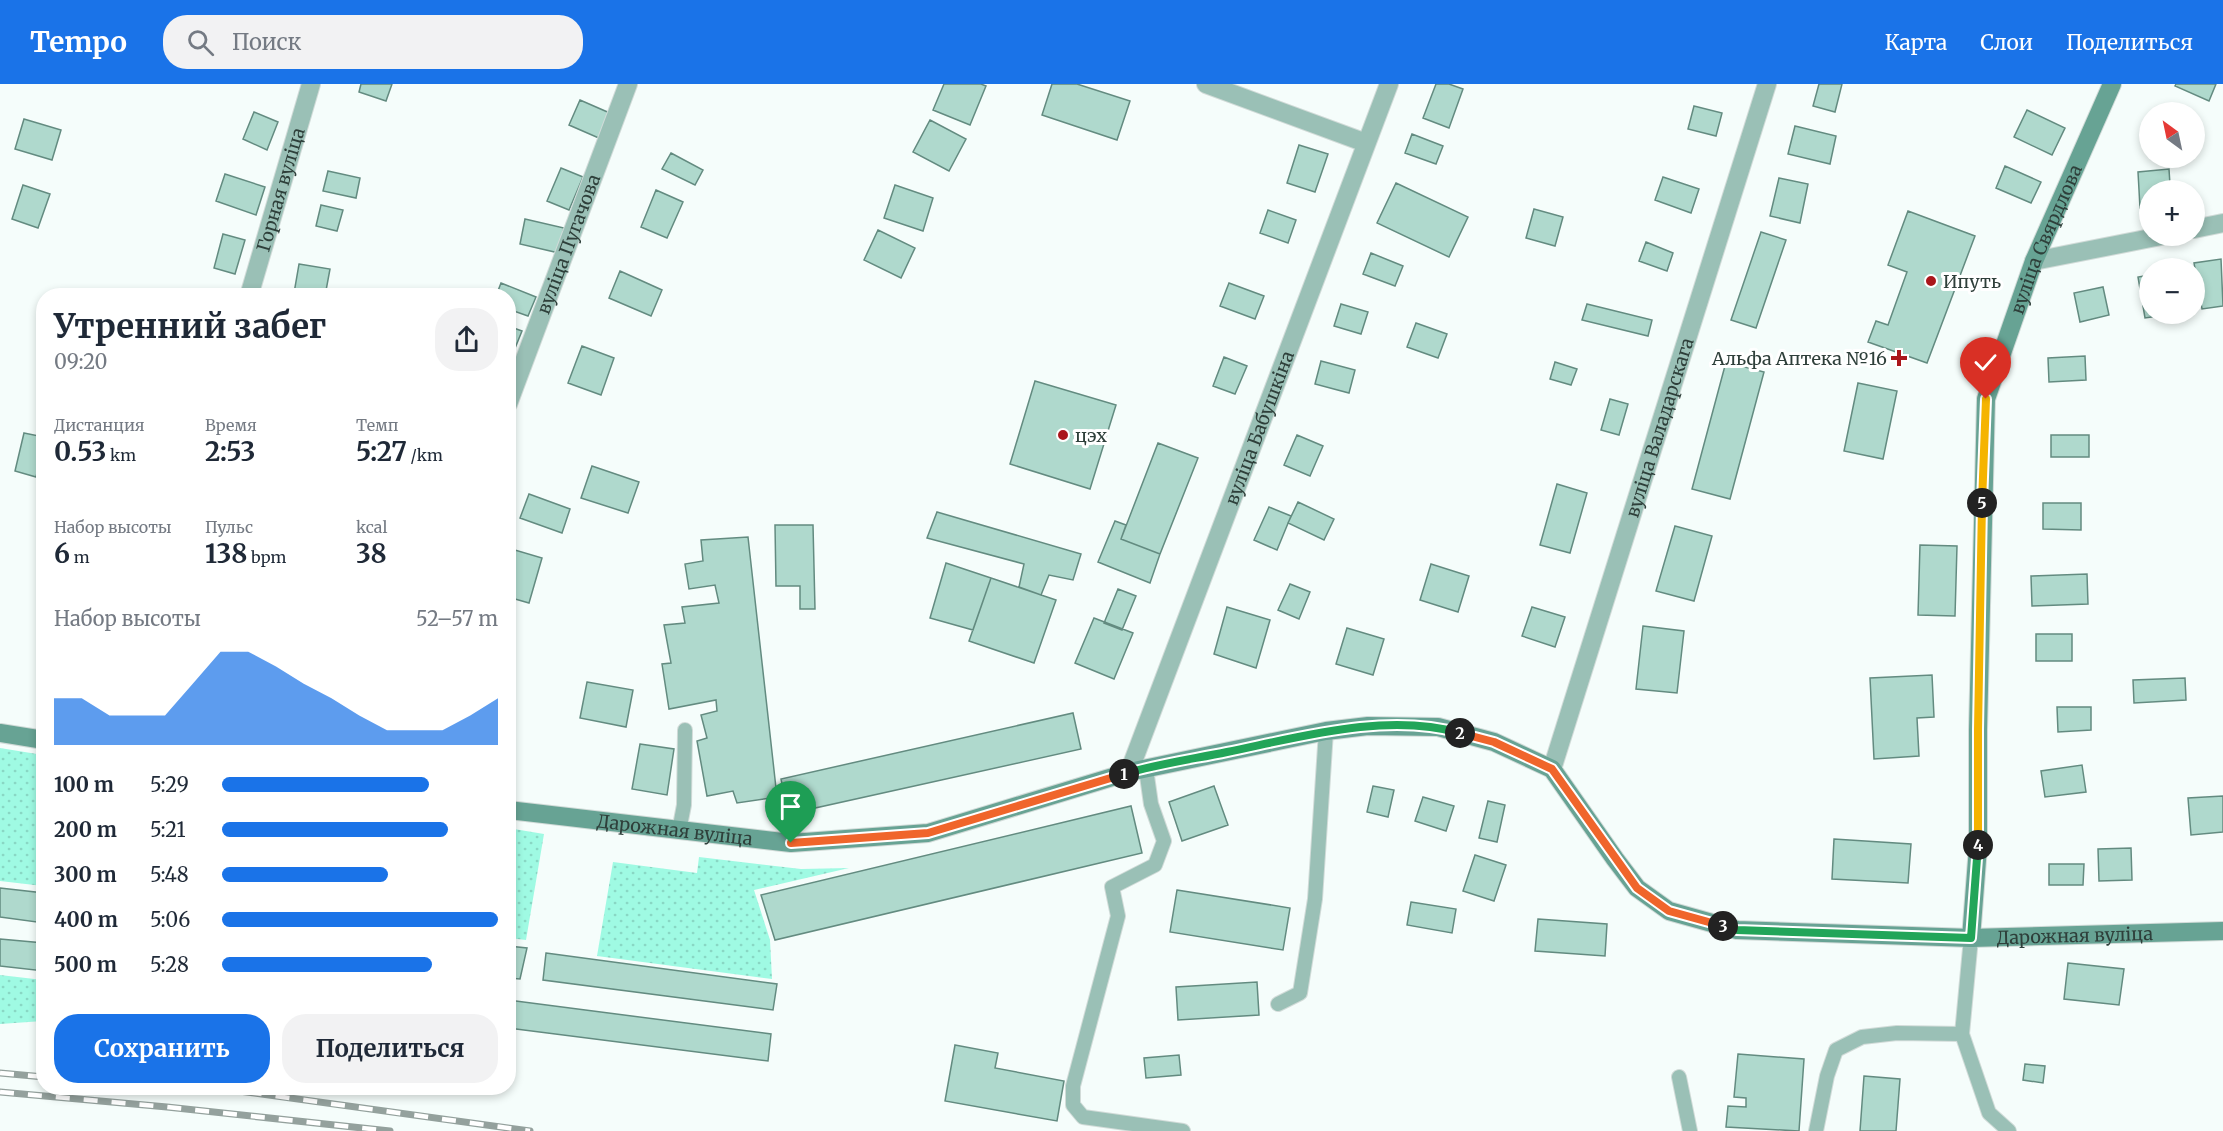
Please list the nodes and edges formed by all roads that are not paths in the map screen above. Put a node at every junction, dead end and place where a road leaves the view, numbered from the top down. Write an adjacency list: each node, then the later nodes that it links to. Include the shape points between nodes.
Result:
1 (311, 84): 12 (street, Горная вуліца)
2 (628, 84): 13 (street, вуліца Пугачова)
3 (1389, 84): 7 (street, вуліца Бабушкіна)
4 (1767, 84): 18 (street, вуліца Валадарскага)
5 (2112, 84): 11 (street, вуліца Свярдлова)
6 (1216, 86): 7 (street)
7 (1366, 143): 19 (street, вуліца Бабушкіна)
8 (2223, 223): 9 (street)
9 (2205, 227)
10 (2139, 240): 11 (street)
11 (2034, 261): 23 (street, вуліца Свярдлова, via 1986,399 1978,847)
12 (251, 288)
13 (516, 383)
14 (685, 730): 21 (lane, via 684,805)
15 (1326, 731): 18 (street, Дарожная вуліца, via 1368,726 1438,727 1494,742); 19 (street, Дарожная вуліца); 24 (lane, via 1315,899 1300,993)
16 (0, 733): 17 (street)
17 (36, 739)
18 (1552, 769): 23 (street, Дарожная вуліца, via 1637,888 1669,911 1737,930)
19 (1137, 771): 21 (street, Дарожная вуліца, via 928,833 791,843); 27 (lane, via 1164,841 1155,865 1112,887 1118,916 1073,1086 1073,1105 1083,1117)
20 (516, 811): 21 (street, Дарожная вуліца)
21 (679, 831)
22 (2223, 931): 23 (street, Дарожная вуліца)
23 (1971, 938): 25 (lane)
24 (1278, 1004)
25 (1962, 1034): 29 (lane, via 1862,1037 1836,1050); 30 (lane, via 1989,1113)
26 (1679, 1077): 28 (lane)
27 (1183, 1131)
28 (1690, 1131)
29 (1816, 1131)
30 (2009, 1131)

